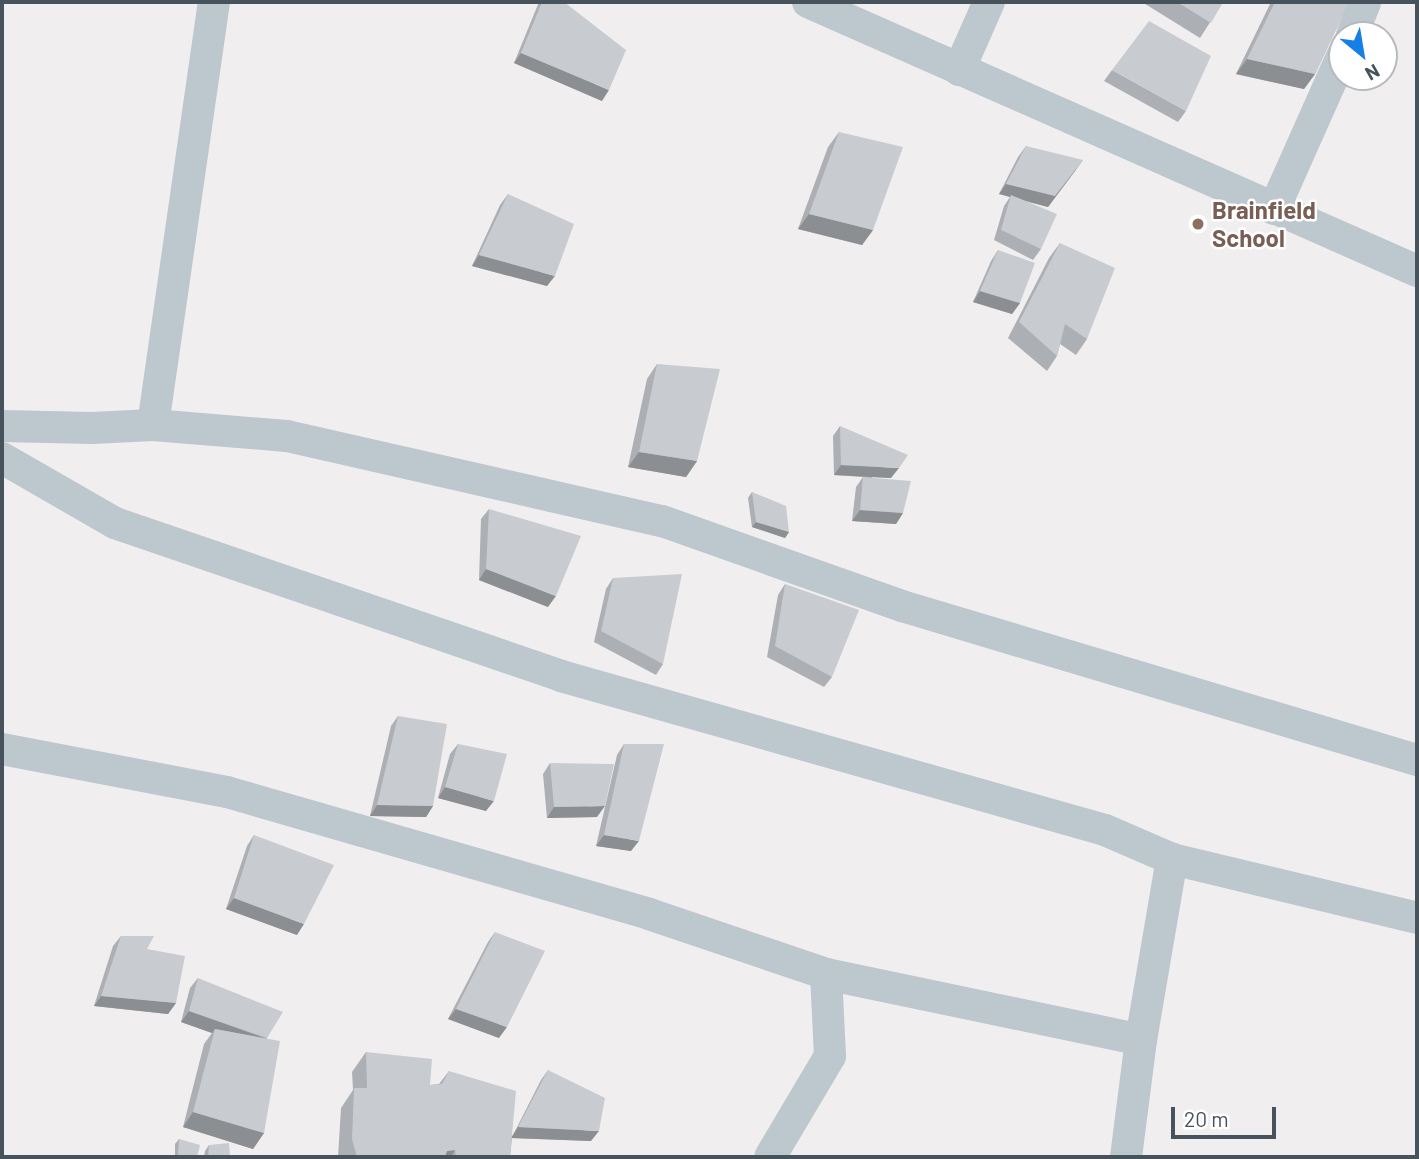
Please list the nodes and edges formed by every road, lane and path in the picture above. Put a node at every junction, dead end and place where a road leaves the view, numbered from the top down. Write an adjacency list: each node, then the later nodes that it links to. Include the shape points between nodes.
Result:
1 (214, 2): 10 (street)
2 (808, 2): 6 (street)
3 (989, 2): 6 (street)
4 (1365, 2): 5 (street)
5 (1358, 21)
6 (959, 70): 8 (street)
7 (1328, 88): 8 (street)
8 (1274, 209): 9 (street)
9 (1417, 271)
10 (153, 425): 11 (street); 14 (street, via 287,436 662,522 902,606)
11 (2, 426)
12 (2, 458): 15 (street, via 115,523 561,676 1105,830)
13 (2, 749): 17 (street, via 227,792 649,914)
14 (1417, 760)
15 (1172, 859): 16 (street); 18 (street)
16 (1417, 918)
17 (825, 974): 18 (street); 19 (street, via 830,1056)
18 (1141, 1040): 20 (street)
19 (770, 1157)
20 (1126, 1157)

